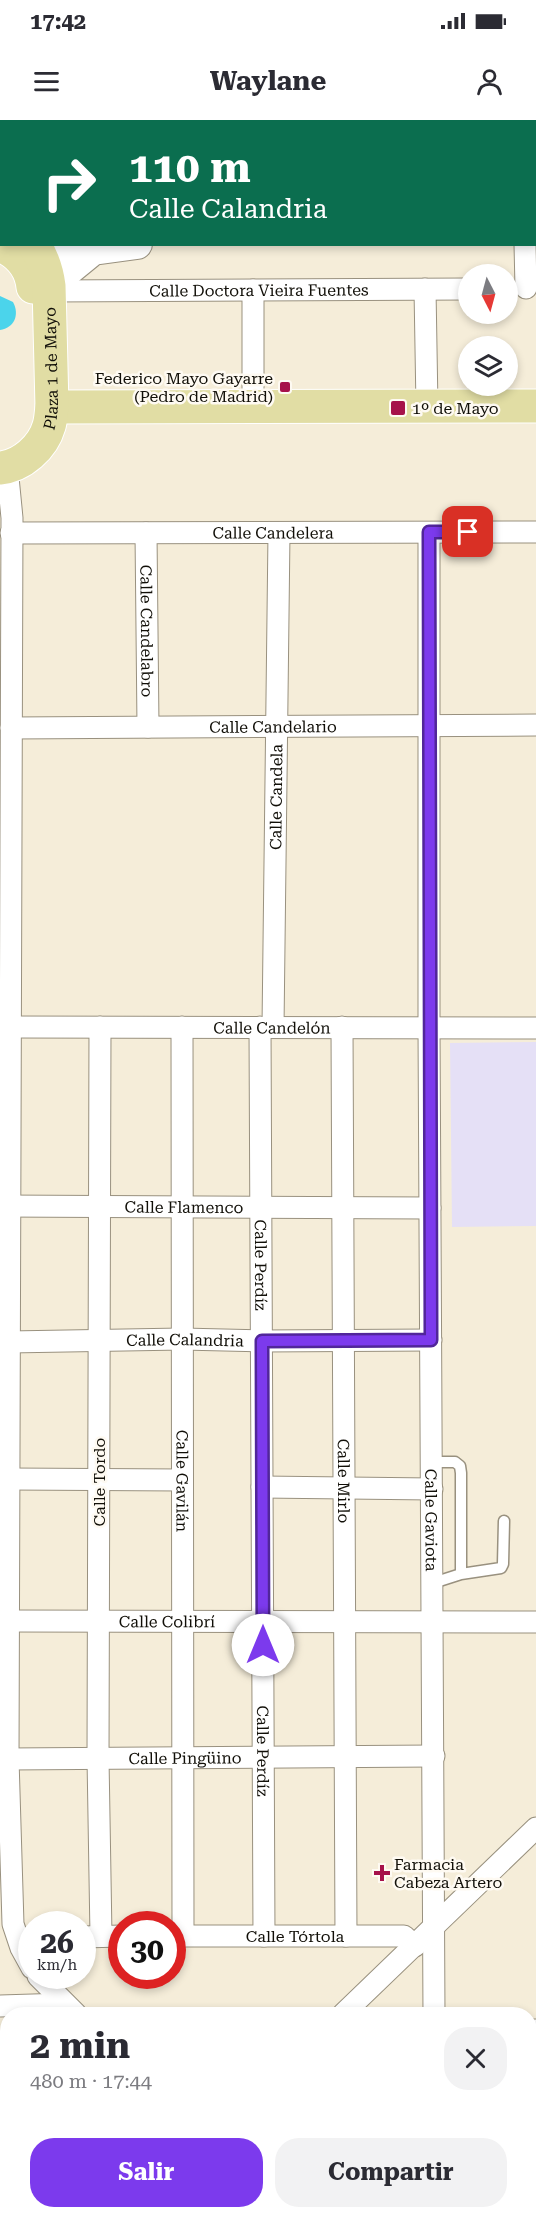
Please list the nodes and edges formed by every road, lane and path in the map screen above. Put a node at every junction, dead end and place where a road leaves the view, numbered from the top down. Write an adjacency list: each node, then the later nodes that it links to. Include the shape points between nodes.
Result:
1 (4, 246): 12 (main road, via 32,273)
2 (35, 246): 7 (main road, Plaza 1 de Mayo, via 42,255)
3 (64, 246): 6 (street)
4 (122, 246): 6 (street)
5 (525, 246): 8 (street)
6 (93, 250): 7 (street)
7 (49, 288): 11 (street, Calle Doctora Vieira Fuentes); 13 (main road, Plaza 1 de Mayo)
8 (523, 288)
9 (424, 289): 10 (street, Calle Doctora Vieira Fuentes); 11 (street, Calle Doctora Vieira Fuentes); 16 (street)
10 (458, 289)
11 (253, 290): 15 (street)
12 (35, 348): 13 (main road, via 40,378); 17 (main road, via 32,415)
13 (52, 401): 15 (main road); 17 (main road, Plaza 1 de Mayo, via 49,426 42,442 27,458)
14 (536, 406): 16 (main road)
15 (253, 407): 16 (main road)
16 (427, 407)
17 (2, 460): 20 (street)
18 (429, 532): 19 (street, Calle Candelera); 22 (street, Calle Candelera); 24 (street, Calle Gaviota)
19 (536, 532)
20 (12, 533): 21 (street, Calle Candelera); 27 (street)
21 (146, 533): 22 (street, Calle Candelera); 25 (street, Calle Candelabro)
22 (279, 533): 26 (street, Calle Candela)
23 (536, 725): 24 (street, Calle Candelario)
24 (429, 726): 26 (street, Calle Candelario); 33 (street, Calle Gaviota)
25 (147, 727): 26 (street, Calle Candelario); 27 (street, Calle Candelario)
26 (277, 727): 31 (street, Calle Candela)
27 (11, 728): 28 (street)
28 (10, 1027): 29 (street, Calle Candelón); 35 (street)
29 (100, 1027): 30 (street, Calle Candelón); 37 (street, Calle Tordo)
30 (182, 1027): 31 (street, Calle Candelón); 36 (street, Calle Gavilán)
31 (267, 1027): 32 (street, Calle Candelón); 38 (street, Calle Perdíz)
32 (342, 1027): 33 (street, Calle Candelón); 39 (street, Calle Mirlo)
33 (429, 1027): 34 (street, Calle Candelón); 40 (street, Calle Gaviota)
34 (536, 1028)
35 (5, 1206): 37 (street, Calle Flamenco); 45 (street)
36 (182, 1206): 37 (street, Calle Flamenco); 38 (street, Calle Flamenco); 41 (street, Calle Gavilán)
37 (100, 1207): 46 (street, Calle Tordo)
38 (261, 1207): 39 (street, Calle Flamenco); 43 (street, Calle Perdíz)
39 (343, 1207): 40 (street, Calle Flamenco); 44 (street, Calle Mirlo)
40 (430, 1208): 42 (street, Calle Gaviota)
41 (182, 1339): 43 (street, Calle Calandria); 46 (street, Calle Calandria); 50 (street, Calle Gavilán)
42 (431, 1340): 44 (street, Calle Calandria); 47 (street, Calle Gaviota)
43 (262, 1341): 44 (street, Calle Calandria); 51 (street, Calle Perdíz)
44 (344, 1341): 52 (street, Calle Mirlo)
45 (9, 1342): 46 (street, Calle Calandria); 48 (street)
46 (99, 1342): 49 (street, Calle Tordo)
47 (432, 1462): 53 (street, Calle Gaviota); 55 (lane, via 455,1462 460,1466)
48 (9, 1479): 49 (street); 57 (street)
49 (99, 1480): 50 (street); 58 (street, Calle Tordo)
50 (182, 1480): 59 (street, Calle Gavilán)
51 (262, 1487): 52 (street); 61 (street, Calle Perdíz)
52 (344, 1488): 53 (street); 62 (street, Calle Mirlo)
53 (432, 1489): 56 (street, Calle Gaviota)
54 (504, 1521): 55 (lane, via 501,1568)
55 (461, 1574): 56 (lane)
56 (433, 1583): 63 (street, Calle Gaviota)
57 (9, 1621): 58 (street, Calle Colibrí); 64 (street)
58 (98, 1622): 59 (street, Calle Colibrí); 68 (street, Calle Tordo)
59 (183, 1622): 61 (street, Calle Colibrí); 69 (street, Calle Gavilán)
60 (536, 1622): 63 (street, Calle Colibrí)
61 (263, 1623): 62 (street, Calle Colibrí); 66 (street, Calle Perdíz)
62 (345, 1623): 63 (street, Calle Colibrí); 67 (street, Calle Mirlo)
63 (433, 1624): 65 (street, Calle Gaviota)
64 (4, 1734): 70 (street)
65 (434, 1756): 67 (street, Calle Pingüino); 73 (street, Calle Gaviota)
66 (263, 1757): 67 (street, Calle Pingüino); 69 (street, Calle Pingüino); 76 (street, Calle Perdíz)
67 (345, 1757): 77 (street, Calle Mirlo)
68 (98, 1758): 69 (street, Calle Pingüino); 70 (street, Calle Pingüino); 78 (street, Calle Tordo)
69 (183, 1758): 72 (street, Calle Gavilán)
70 (8, 1759): 74 (street, via 13,1924)
71 (536, 1828): 73 (street)
72 (179, 1911)
73 (435, 1926): 79 (street); 85 (street, Calle Gaviota)
74 (18, 1935)
75 (186, 1936): 76 (street, Calle Tórtola)
76 (264, 1936): 77 (street, Calle Tórtola)
77 (346, 1936): 79 (street, Calle Tórtola, via 404,1936)
78 (102, 1937)
79 (414, 1946): 84 (street)
80 (54, 1989): 83 (street)
81 (0, 2006): 82 (street)
82 (23, 2007)
83 (68, 2007)
84 (350, 2007)
85 (434, 2007)

